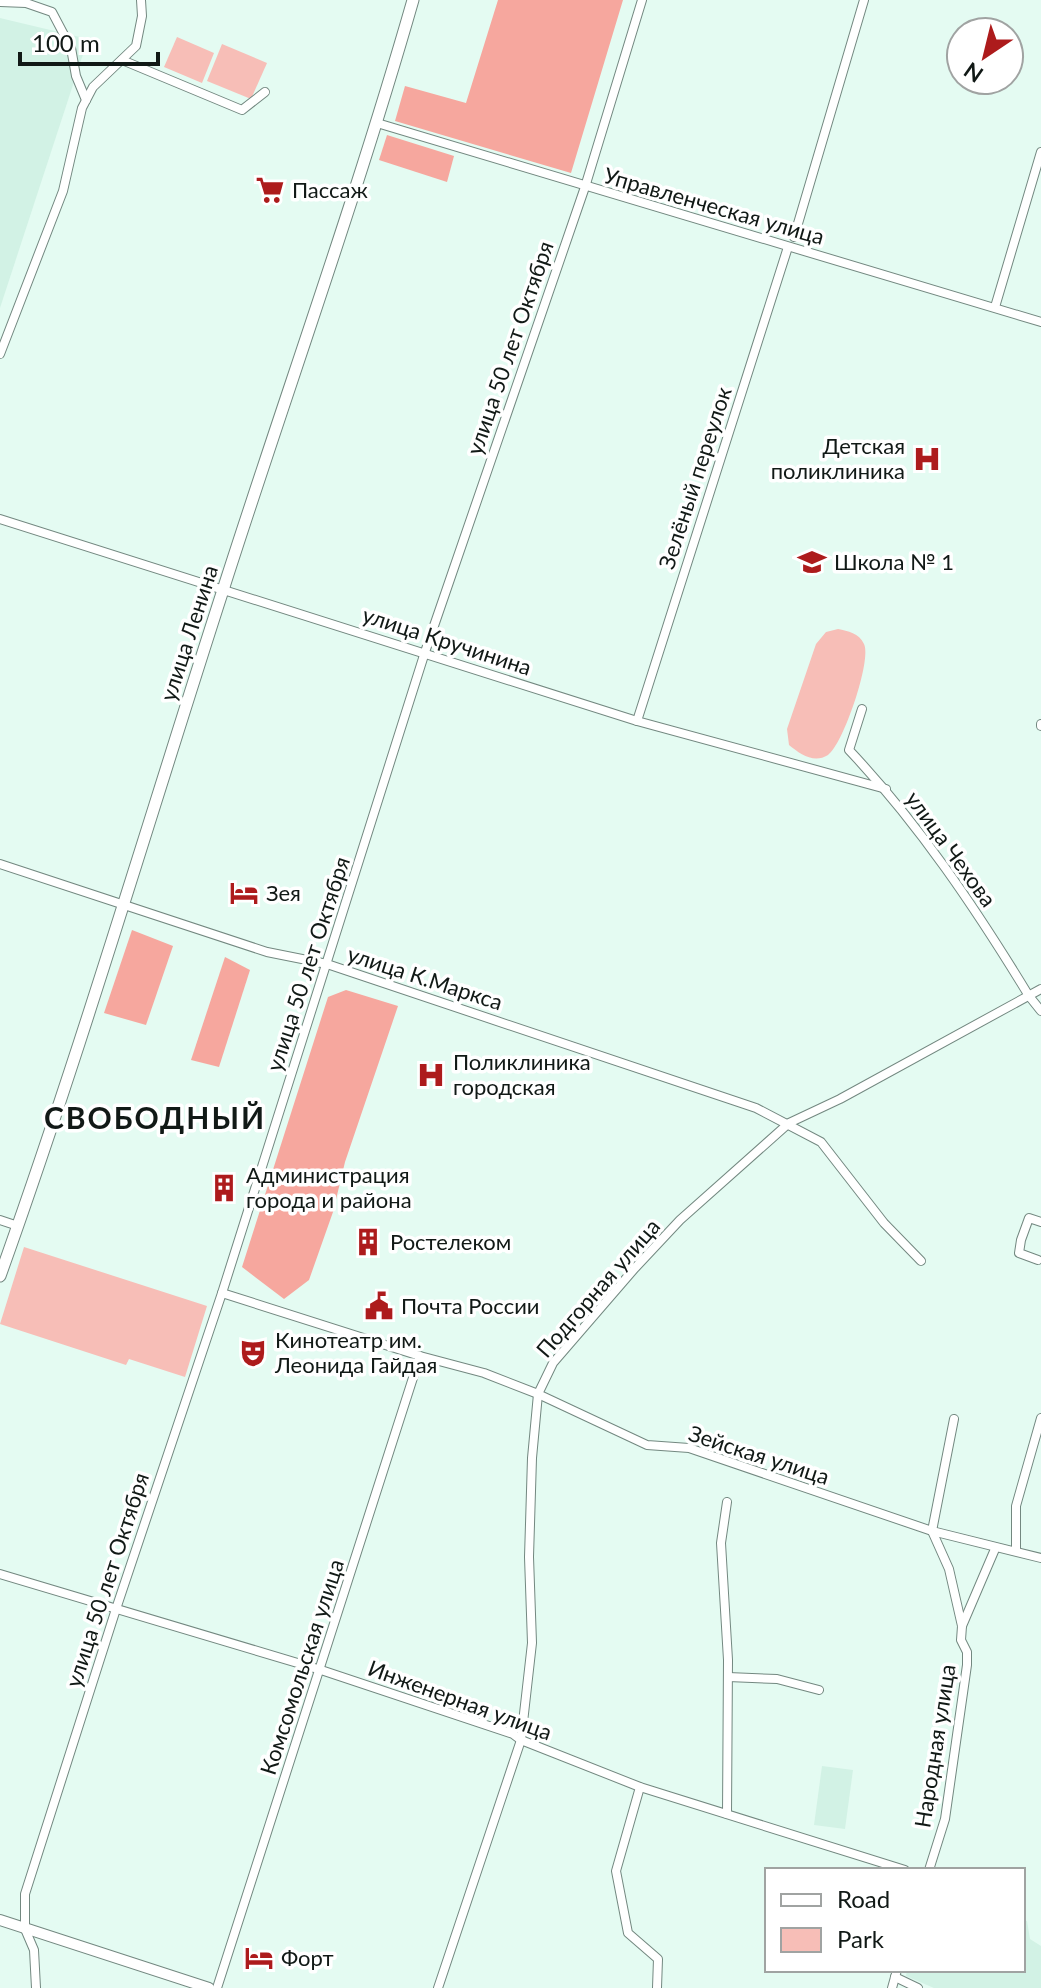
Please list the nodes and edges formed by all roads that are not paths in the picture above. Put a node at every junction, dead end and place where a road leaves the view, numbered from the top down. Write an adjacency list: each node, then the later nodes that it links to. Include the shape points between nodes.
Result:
1 (141, 0): 6 (street, via 136,46)
2 (413, 0): 9 (main road, улица Ленина)
3 (642, 0): 11 (street, улица 50 лет Октября)
4 (864, 0): 12 (street)
5 (0, 2): 8 (street, via 52,12 71,48)
6 (122, 60): 7 (street, via 242,110); 8 (street)
7 (265, 92)
8 (86, 100): 16 (street, via 63,191)
9 (377, 123): 11 (street, Управленческая улица); 18 (main road, улица Ленина)
10 (1041, 152): 14 (street)
11 (585, 187): 13 (street, Управленческая улица); 19 (street, улица 50 лет Октября)
12 (794, 237)
13 (788, 247): 14 (street, Управленческая улица); 21 (street, Зелёный переулок)
14 (995, 307): 15 (street, Управленческая улица)
15 (1041, 322)
16 (0, 354)
17 (0, 519): 18 (street, улица Кручинина)
18 (223, 590): 19 (street, улица Кручинина); 24 (main road, улица Ленина)
19 (425, 652): 21 (street, улица Кручинина); 25 (street, улица 50 лет Октября)
20 (862, 709): 22 (street, улица Чехова, via 849,750)
21 (637, 721): 22 (street, улица Кручинина)
22 (886, 789): 27 (street, улица Чехова)
23 (0, 864): 24 (street, улица К.Маркса)
24 (125, 904): 25 (street, улица К.Маркса, via 267,952); 32 (main road, улица Ленина)
25 (327, 964): 29 (street, улица К.Маркса); 36 (street, улица 50 лет Октября)
26 (1041, 989): 27 (street, Подгорная улица)
27 (1029, 996): 28 (street, улица Чехова); 29 (street, Подгорная улица)
28 (1041, 1011)
29 (789, 1123): 34 (street, улица К.Маркса, via 821,1142); 38 (street, Подгорная улица, via 724,1178 635,1268 553,1363)
30 (0, 1220): 32 (street)
31 (1041, 1222): 33 (street, via 1029,1218 1019,1253)
32 (18, 1226): 35 (main road, улица Ленина)
33 (1038, 1260)
34 (921, 1261)
35 (0, 1276)
36 (222, 1293): 37 (street, Зейская улица); 47 (street, улица 50 лет Октября)
37 (420, 1356): 38 (street, Зейская улица); 49 (street, Комсомольская улица)
38 (538, 1394): 42 (street, Зейская улица, via 647,1445 689,1448); 52 (street, Подгорная улица, via 529,1557 532,1643)
39 (1041, 1418): 44 (street, via 1016,1506)
40 (954, 1419): 42 (street)
41 (727, 1502): 50 (street, via 721,1543)
42 (932, 1531): 43 (street, Зейская улица); 48 (street, Народная улица, via 949,1569)
43 (995, 1549): 44 (street, Зейская улица); 48 (street)
44 (1016, 1551): 45 (street, Зейская улица)
45 (1041, 1558)
46 (0, 1574): 47 (street, Инженерная улица)
47 (116, 1609): 49 (street, Инженерная улица); 58 (street, улица 50 лет Октября, via 25,1894)
48 (962, 1626): 56 (street, Народная улица, via 967,1665 961,1723 945,1819)
49 (321, 1670): 52 (street, Инженерная улица); 62 (street, Комсомольская улица)
50 (728, 1677): 51 (street, via 777,1679); 54 (street)
51 (819, 1690)
52 (521, 1740): 53 (street, Инженерная улица); 63 (street, Подгорная улица)
53 (640, 1787): 54 (street, Инженерная улица); 64 (street, via 616,1871 628,1933 658,1959)
54 (727, 1814): 55 (street, Инженерная улица)
55 (899, 1868)
56 (930, 1868)
57 (0, 1920): 58 (street)
58 (25, 1929): 60 (street, улица 50 лет Октября, via 34,1950); 61 (street)
59 (896, 1974): 65 (street); 66 (street)
60 (36, 1988)
61 (209, 1988)
62 (217, 1988)
63 (438, 1988)
64 (657, 1988)
65 (892, 1988)
66 (918, 1988)

